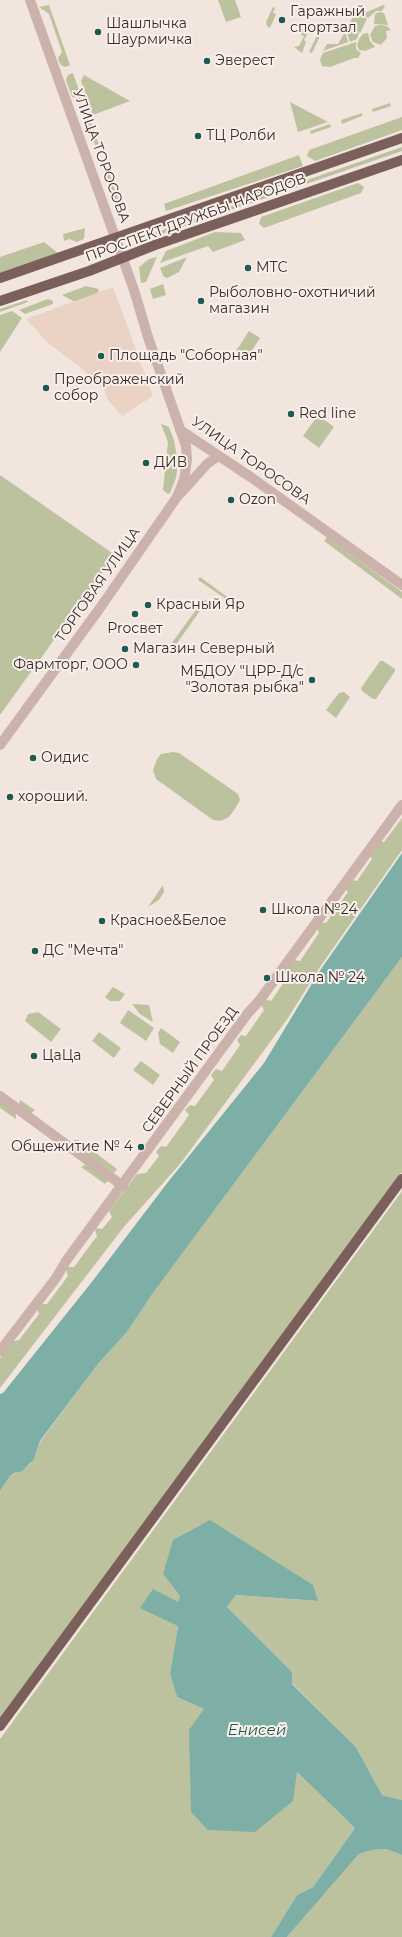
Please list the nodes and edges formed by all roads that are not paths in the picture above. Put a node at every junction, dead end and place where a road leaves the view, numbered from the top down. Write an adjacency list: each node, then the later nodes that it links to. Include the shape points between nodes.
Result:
1 (30, 0): 4 (street, УЛИЦА ТОРОСОВА)
2 (402, 138): 4 (main road, ПРОСПЕКТ ДРУЖБЫ НАРОДОВ)
3 (402, 160): 5 (main road, ПРОСПЕКТ ДРУЖБЫ НАРОДОВ)
4 (116, 238): 5 (street, УЛИЦА ТОРОСОВА); 6 (main road, ПРОСПЕКТ ДРУЖБЫ НАРОДОВ)
5 (123, 258): 7 (main road, ПРОСПЕКТ ДРУЖБЫ НАРОДОВ); 8 (street, УЛИЦА ТОРОСОВА)
6 (0, 278)
7 (0, 301)
8 (180, 430): 9 (street, УЛИЦА ТОРОСОВА); 10 (street, ТОРГОВАЯ УЛИЦА)
9 (199, 443): 10 (street); 11 (street, УЛИЦА ТОРОСОВА)
10 (186, 446): 11 (street); 12 (street, ТОРГОВАЯ УЛИЦА, via 184,480)
11 (218, 456): 12 (street, via 207,464); 13 (street, УЛИЦА ТОРОСОВА)
12 (177, 497): 14 (street, ТОРГОВАЯ УЛИЦА)
13 (402, 585)
14 (0, 745)
15 (402, 805): 18 (street, СЕВЕРНЫЙ ПРОЕЗД)
16 (0, 1096): 18 (street)
17 (402, 1179): 20 (main road)
18 (123, 1186): 19 (street, СЕВЕРНЫЙ ПРОЕЗД)
19 (0, 1351)
20 (0, 1726)

